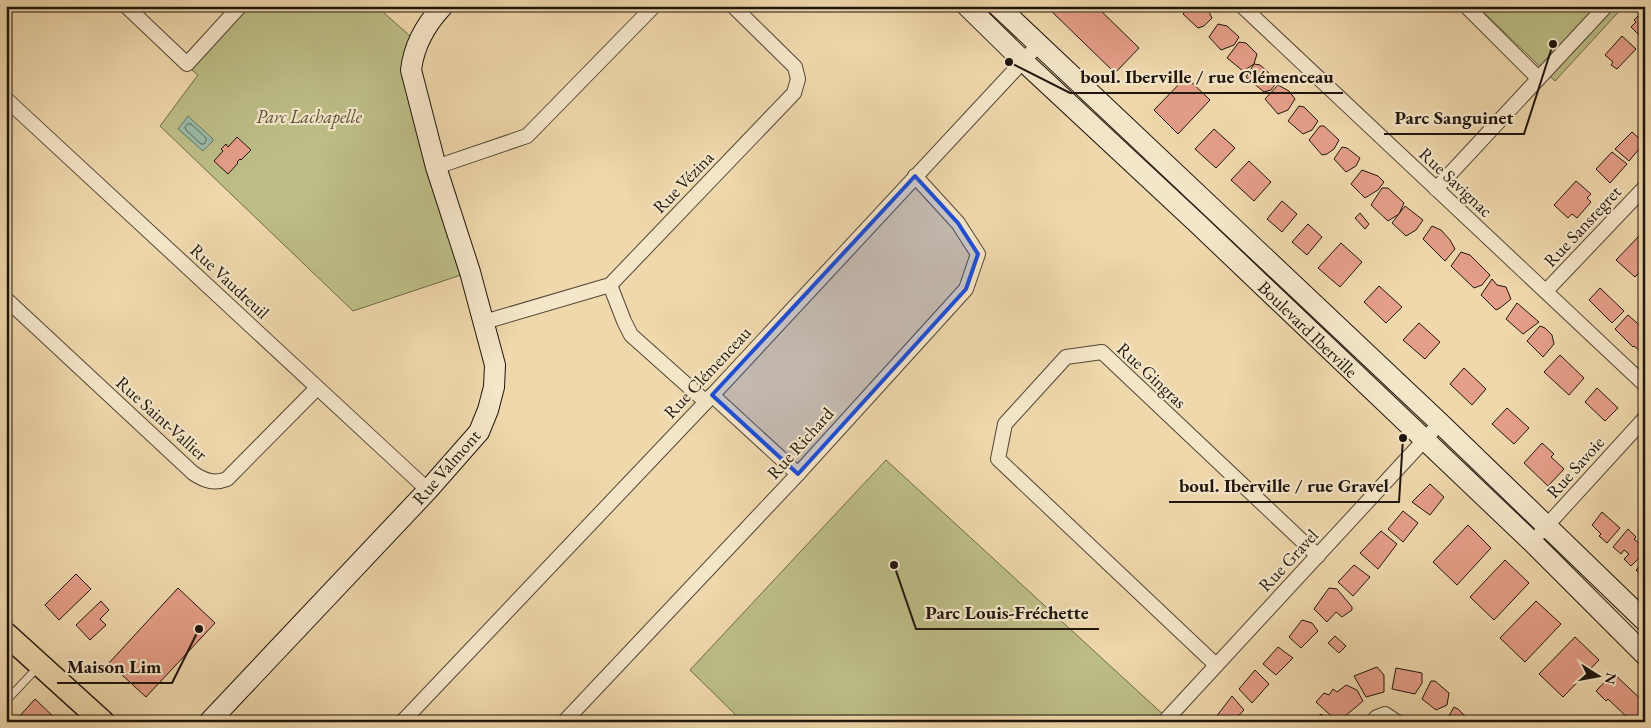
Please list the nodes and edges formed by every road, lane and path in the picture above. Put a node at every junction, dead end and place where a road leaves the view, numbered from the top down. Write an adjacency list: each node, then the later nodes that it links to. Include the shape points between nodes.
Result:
1 (126, 6): 2 (street, via 187,64)
2 (240, 6)
3 (443, 6): 15 (street, Rue Valmont, via 418,43 410,70)
4 (654, 6): 15 (street, via 527,136)
5 (733, 6): 19 (street, Rue Vézina, via 795,67 798,79 794,93)
6 (998, 6): 11 (street, Boulevard Iberville)
7 (1242, 6): 18 (street, Rue Savignac)
8 (1466, 6): 13 (street)
9 (1606, 6): 13 (street)
10 (977, 10): 12 (street, Boulevard Iberville)
11 (1038, 45): 12 (street, Rue Clémenceau); 27 (street, Boulevard Iberville)
12 (1022, 60): 16 (street, Rue Clémenceau); 28 (street, Boulevard Iberville)
13 (1538, 78): 18 (street)
14 (6, 99): 24 (street, Rue Vaudreuil)
15 (436, 167): 22 (street, Rue Valmont)
16 (914, 176): 25 (street, Rue Clémenceau); 29 (street, Rue Richard, via 958,223 978,254 966,289)
17 (1645, 186): 20 (street, Rue Sansregret)
18 (1436, 188): 20 (street, Rue Savignac)
19 (610, 285): 22 (street, Rue Vézina); 25 (street, via 631,335)
20 (1546, 291): 23 (street, Rue Savignac)
21 (6, 299): 24 (street, Rue Saint-Vallier, via 204,480 218,482 228,479)
22 (484, 322): 30 (street, Rue Valmont, via 495,365 488,410 480,432)
23 (1645, 385)
24 (317, 388): 30 (street, Rue Vaudreuil)
25 (709, 398): 29 (street); 43 (street, Rue Clémenceau)
26 (1645, 418): 31 (street, Rue Savoie)
27 (1440, 423): 28 (street, Rue Gravel); 31 (street, Boulevard Iberville)
28 (1424, 440): 32 (street, Boulevard Iberville); 33 (street, Rue Gravel)
29 (798, 474): 44 (street, Rue Richard)
30 (428, 490): 42 (street, Rue Valmont)
31 (1546, 526): 32 (street, Rue Savoie); 34 (street, Boulevard Iberville)
32 (1532, 542): 36 (street, Boulevard Iberville)
33 (1318, 556): 38 (street, Rue Gravel); 38 (street, Rue Gingras, via 1102,352 1066,357 1005,424 998,459)
34 (1645, 621)
35 (6, 634): 37 (main road)
36 (1645, 655)
37 (40, 665): 39 (lane); 41 (main road)
38 (1216, 665): 45 (street, Rue Gravel)
39 (6, 701)
40 (1374, 719): 46 (street, via 1385,714)
41 (103, 722)
42 (209, 722)
43 (402, 722)
44 (564, 722)
45 (1164, 722)
46 (1397, 722)

